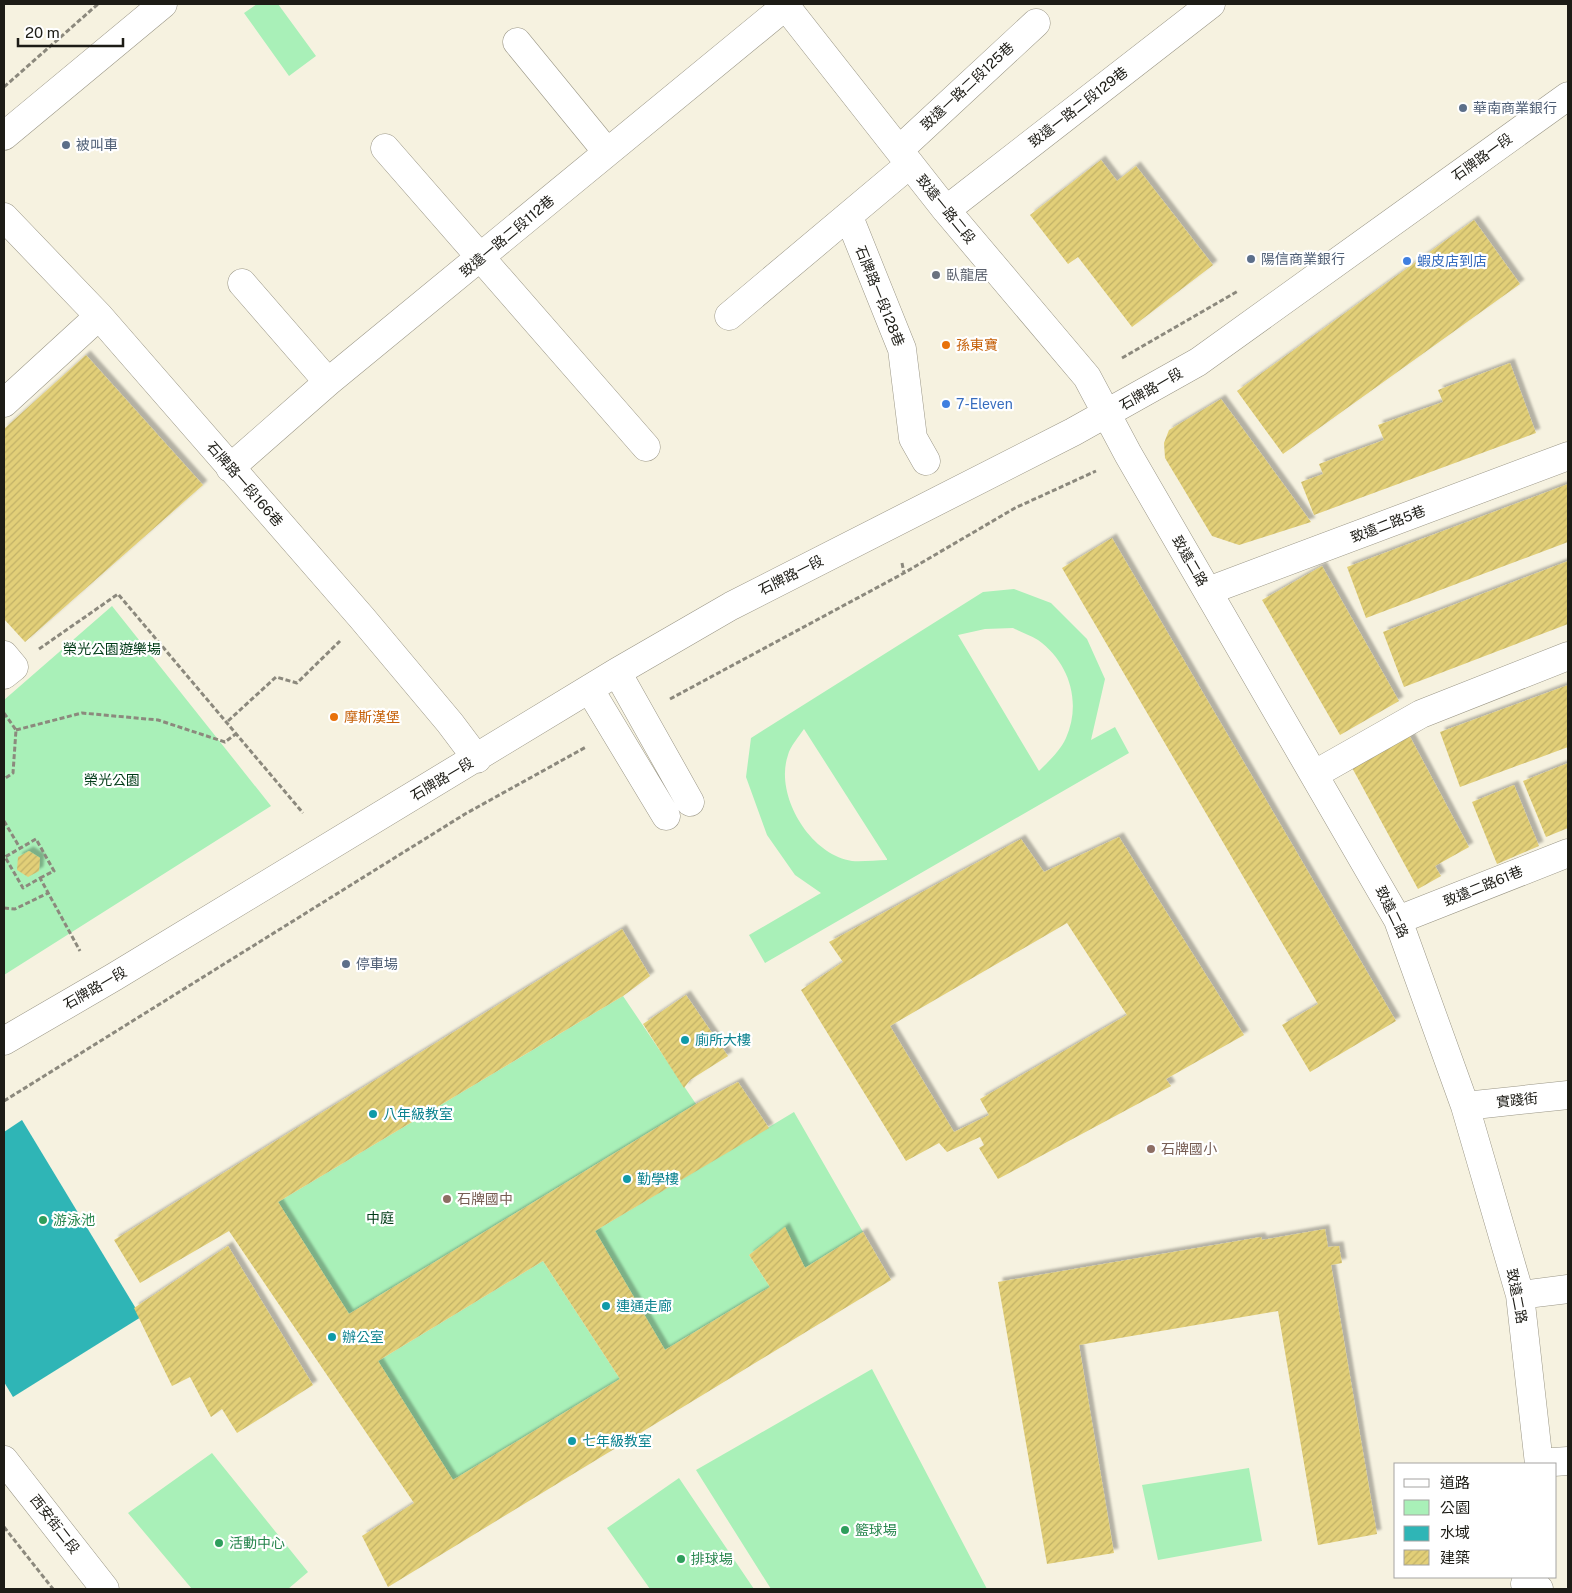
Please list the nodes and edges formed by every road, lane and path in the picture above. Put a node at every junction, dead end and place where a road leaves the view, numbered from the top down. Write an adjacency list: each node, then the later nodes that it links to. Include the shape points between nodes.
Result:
1 (98, 4): 7 (path)
2 (163, 4): 9 (street)
3 (786, 4): 11 (street, 致遠一路二段112巷); 12 (street, 致遠一路二段)
4 (1211, 4): 13 (street, 致遠一路二段129巷)
5 (1036, 23): 12 (street, 致遠一路二段125巷)
6 (517, 42): 11 (street)
7 (4, 87)
8 (1568, 96): 22 (street, 石牌路一段, via 1198,362)
9 (4, 136)
10 (385, 148): 16 (street)
11 (607, 152): 16 (street, 致遠一路二段112巷)
12 (905, 157): 13 (street, 致遠一路二段); 14 (street)
13 (946, 210): 22 (street, 致遠一路二段, via 1087,377)
14 (849, 217): 19 (street); 25 (street, 石牌路一段128巷, via 902,349 913,438)
15 (4, 218): 18 (street, 石牌路一段166巷)
16 (480, 259): 20 (street, 致遠一路二段112巷); 23 (street)
17 (242, 283): 20 (street)
18 (99, 316): 21 (street); 26 (street, 石牌路一段166巷)
19 (729, 316)
20 (328, 382): 26 (street, 致遠一路二段112巷)
21 (4, 403)
22 (1106, 414): 30 (street, 致遠二路); 34 (street, 石牌路一段, via 731,606)
23 (646, 447)
24 (1568, 456): 30 (street, 致遠二路5巷)
25 (926, 461)
26 (230, 468): 31 (street, 石牌路一段166巷)
27 (1096, 471): 29 (path, via 1015,508)
28 (902, 563): 29 (path)
29 (904, 573): 37 (path)
30 (1208, 591): 43 (street, 致遠二路)
31 (362, 618): 38 (path, via 297,683 276,678); 42 (street, 石牌路一段166巷)
32 (1568, 656): 43 (street, via 1421,714)
33 (7, 666): 38 (path, via 118,594)
34 (617, 672): 35 (street, 石牌路一段); 37 (street)
35 (590, 690): 40 (street); 42 (street, 石牌路一段)
36 (4, 713): 39 (path)
37 (642, 714): 45 (street)
38 (228, 721): 41 (path)
39 (16, 730): 41 (path, via 82,713 158,720 225,742); 44 (path, via 13,773)
40 (615, 730): 47 (street); 61 (path, via 465,814)
41 (237, 733): 46 (path)
42 (477, 758): 59 (street, 石牌路一段)
43 (1315, 774): 57 (street, 致遠二路)
44 (4, 778)
45 (690, 802)
46 (303, 813)
47 (666, 816)
48 (4, 821): 49 (path)
49 (10, 830): 50 (path); 51 (path)
50 (4, 833)
51 (20, 848): 53 (path); 54 (path, via 36,840 54,871)
52 (1568, 853): 57 (street, 致遠二路61巷)
53 (4, 857): 54 (path, via 22,888)
54 (40, 878): 55 (path)
55 (48, 893): 56 (path, via 14,909); 58 (path)
56 (4, 908)
57 (1398, 920): 62 (street, 致遠二路)
58 (80, 950)
59 (4, 1041)
60 (1568, 1094): 62 (street, 實踐街)
61 (4, 1101)
62 (1465, 1106): 64 (street, 致遠二路)
63 (1568, 1290): 64 (street)
64 (1520, 1295): 67 (street, 致遠二路)
65 (4, 1460): 71 (street, 西安街二段)
66 (1568, 1461): 68 (street)
67 (1539, 1463)
68 (1549, 1463)
69 (4, 1527): 70 (path)
70 (53, 1589)
71 (106, 1589)

